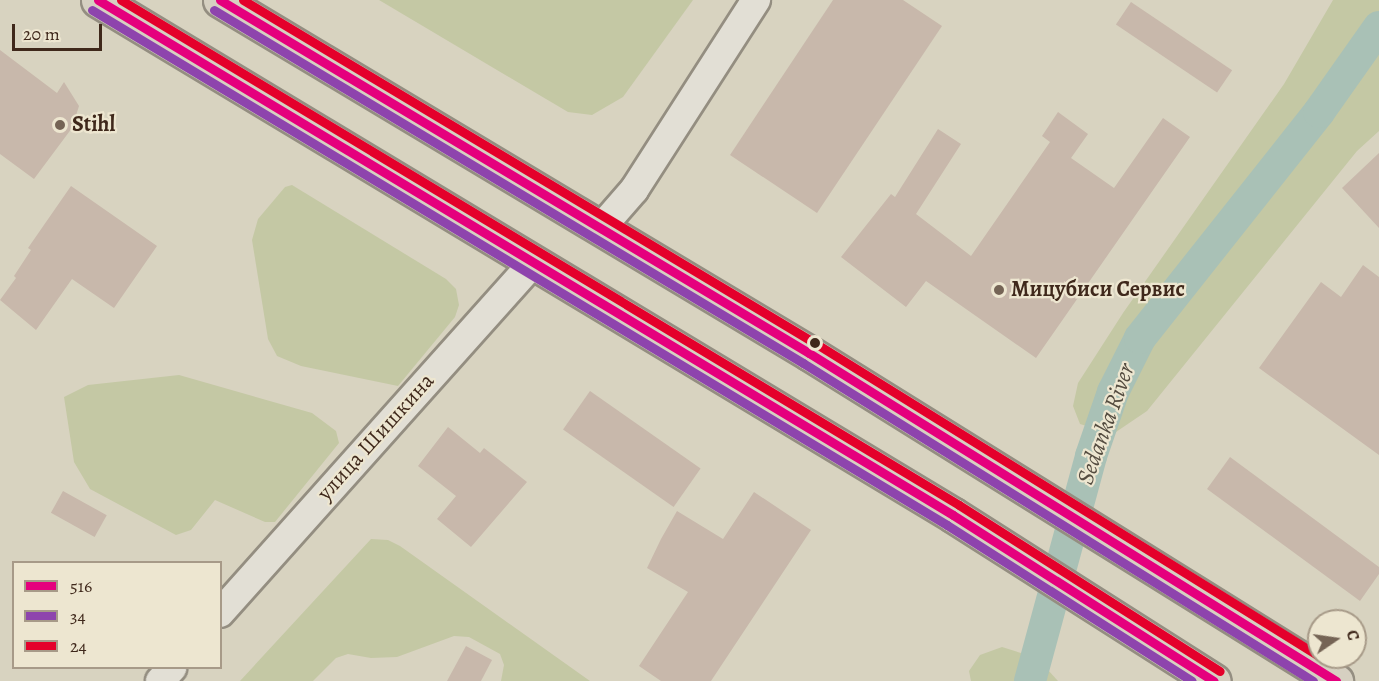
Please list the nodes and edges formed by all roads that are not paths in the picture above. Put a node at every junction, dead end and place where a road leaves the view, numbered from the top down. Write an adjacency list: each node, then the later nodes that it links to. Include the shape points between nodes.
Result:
1 (98, 0): 5 (highway)
2 (220, 0): 4 (highway)
3 (756, 0): 4 (street, via 634,190)
4 (600, 228): 10 (highway, via 983,460)
5 (533, 263): 6 (street, улица Шишкина); 9 (highway, via 953,515)
6 (222, 611)
7 (171, 669): 8 (street)
8 (160, 681)
9 (1214, 681)
10 (1336, 681)

